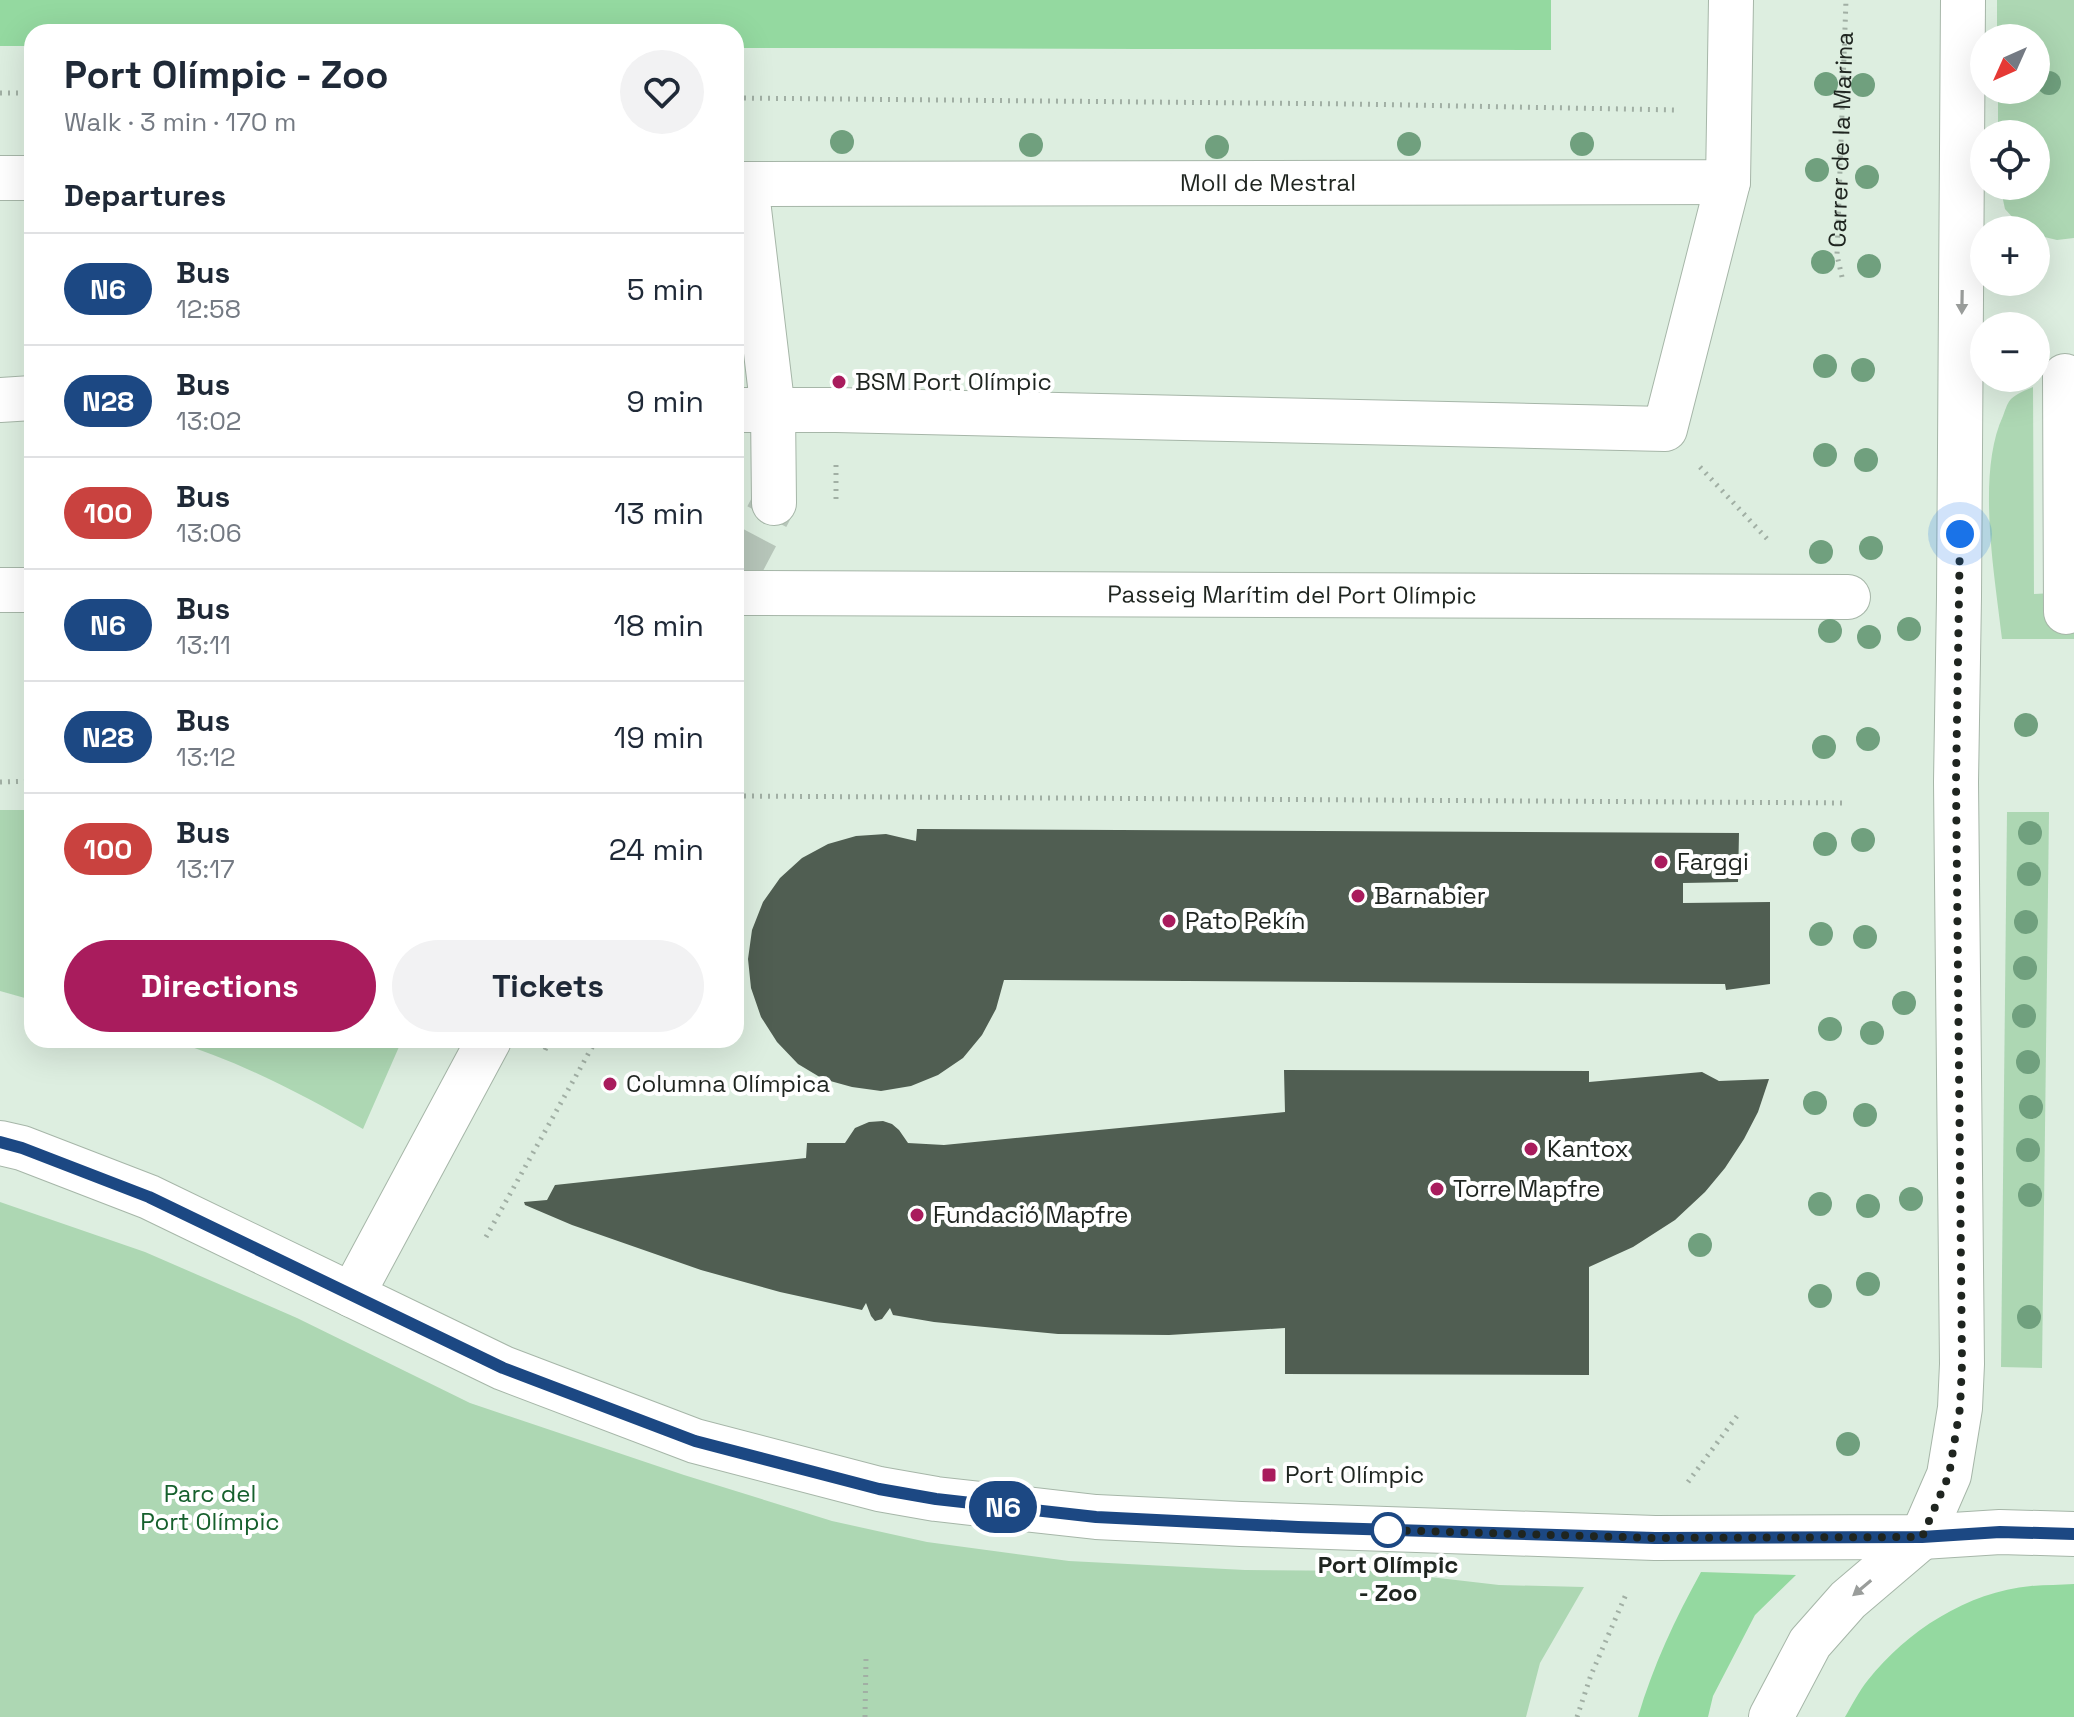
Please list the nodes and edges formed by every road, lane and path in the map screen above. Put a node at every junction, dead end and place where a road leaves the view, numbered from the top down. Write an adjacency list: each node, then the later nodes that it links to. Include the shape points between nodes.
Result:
1 (1731, 0): 7 (street)
2 (1846, 0): 13 (path, Carrer de la Marina, via 1837,255)
3 (1963, 0): 38 (street, one-way to 38, via 1956,782 1962,1364 1949,1475)
4 (0, 93): 5 (path)
5 (24, 93)
6 (744, 98): 7 (path)
7 (1730, 111): 10 (street)
8 (0, 178): 9 (street)
9 (24, 178)
10 (1728, 182): 11 (street, Moll de Mestral); 18 (street)
11 (744, 184)
12 (744, 236): 17 (street)
13 (1842, 277)
14 (2065, 376): 25 (street)
15 (24, 398): 16 (street)
16 (0, 400)
17 (754, 411): 18 (street); 19 (street)
18 (1665, 429): 20 (path)
19 (774, 503)
20 (1775, 547)
21 (0, 590): 22 (street)
22 (24, 590)
23 (744, 593): 24 (street, Passeig Marítim del Port Olímpic)
24 (1848, 597)
25 (2066, 612)
26 (24, 781): 27 (path)
27 (0, 782)
28 (744, 796): 29 (path)
29 (1847, 803)
30 (485, 1048): 34 (street)
31 (592, 1048): 33 (path)
32 (0, 1143): 34 (street, via 149,1197)
33 (486, 1237)
34 (352, 1295): 38 (street, via 503,1368 695,1441 936,1499 1096,1517 1241,1524 1655,1538)
35 (1740, 1412): 36 (path)
36 (1683, 1489)
37 (2074, 1534): 38 (street)
38 (1922, 1537): 43 (street, one-way to 43, via 1848,1600 1810,1643)
39 (1632, 1580): 42 (path)
40 (866, 1658): 41 (path)
41 (865, 1717)
42 (1577, 1717)
43 (1771, 1717)

